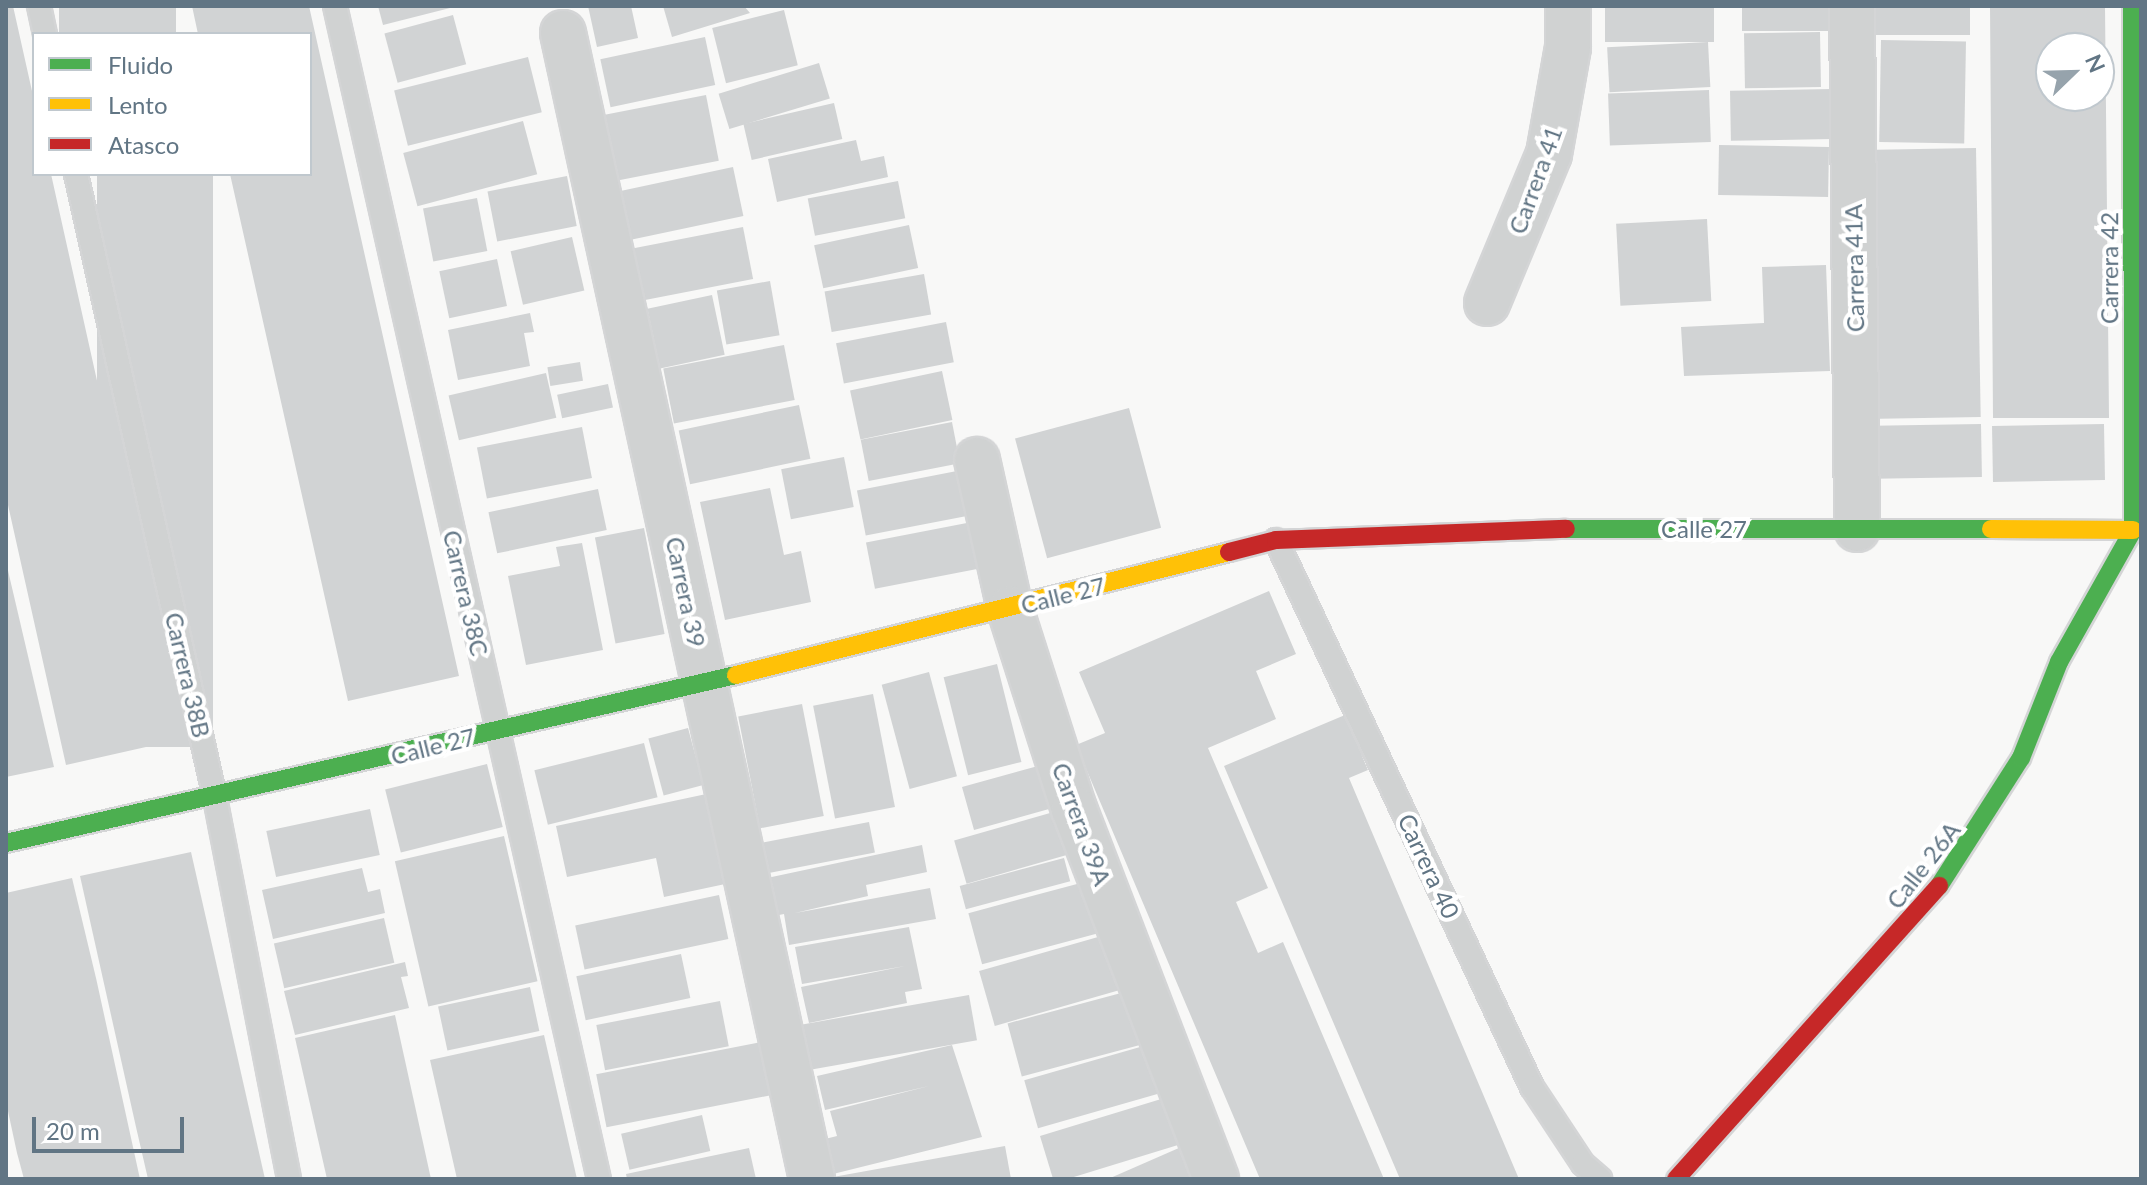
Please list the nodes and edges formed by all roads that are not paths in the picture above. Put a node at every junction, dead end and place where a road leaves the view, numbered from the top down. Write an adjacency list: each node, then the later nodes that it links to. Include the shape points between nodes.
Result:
1 (39, 6): 7 (lane)
2 (335, 6): 16 (lane, Carrera 38C)
3 (1568, 6): 9 (street, Carrera 41, via 1568,47 1549,154)
4 (1852, 6): 11 (street, Carrera 41A)
5 (2132, 6): 12 (street, Carrera 42)
6 (560, 20): 15 (street, Carrera 39)
7 (45, 32)
8 (76, 176): 17 (lane, Carrera 38B)
9 (1487, 303)
10 (977, 460): 14 (street, Carrera 39A)
11 (1857, 529): 12 (street, Calle 27); 13 (street, Calle 27, via 1600,528)
12 (2137, 530): 24 (street, Calle 26A, via 2059,662 2021,758 1949,875)
13 (1276, 540): 14 (street, Calle 27); 23 (lane, Carrera 40, via 1532,1087 1583,1164)
14 (1010, 609): 15 (street, Calle 27); 22 (street, Carrera 39A, via 1074,809)
15 (706, 683): 16 (street, Calle 27); 21 (street, Carrera 39)
16 (496, 731): 17 (street, Calle 27); 20 (lane, Carrera 38C)
17 (215, 798): 18 (street, Calle 27); 19 (lane, Carrera 38B)
18 (6, 843)
19 (289, 1179)
20 (599, 1179)
21 (812, 1179)
22 (1216, 1179)
23 (1600, 1179)
24 (1676, 1179)

